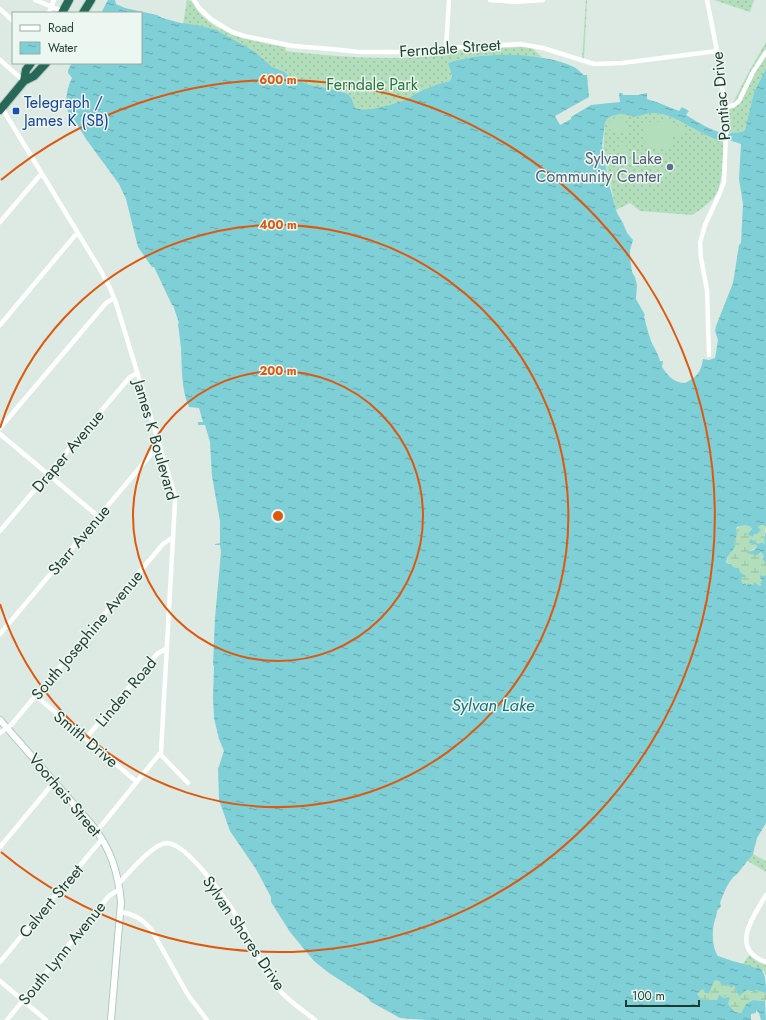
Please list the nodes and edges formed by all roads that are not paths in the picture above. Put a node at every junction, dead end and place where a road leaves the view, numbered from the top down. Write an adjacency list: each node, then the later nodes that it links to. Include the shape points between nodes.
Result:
1 (35, 0): 11 (street)
2 (54, 0): 12 (street)
3 (69, 0): 16 (highway)
4 (91, 0): 17 (highway)
5 (194, 0): 19 (street, Ferndale Street, via 212,20 232,32 257,39 294,46 360,52 414,52)
6 (449, 0): 19 (street)
7 (490, 0): 8 (street)
8 (535, 0): 9 (street)
9 (543, 0)
10 (707, 0): 20 (street, Pontiac Drive)
11 (42, 2): 12 (street)
12 (51, 7): 14 (street); 15 (street)
13 (0, 8): 18 (street)
14 (49, 12)
15 (62, 12)
16 (64, 12)
17 (84, 12)
18 (12, 19)
19 (446, 48): 20 (street, Ferndale Street, via 532,45 594,64)
20 (717, 51): 26 (street, Pontiac Drive)
21 (766, 52): 26 (street, via 753,72 740,101)
22 (0, 60): 25 (street)
23 (30, 64): 25 (highway)
24 (45, 64): 25 (highway, via 34,76)
25 (24, 81): 27 (highway)
26 (725, 108): 33 (street, Pontiac Drive, via 723,184 700,243 700,258 707,290)
27 (1, 109): 28 (street, James K Boulevard)
28 (41, 174): 29 (street); 30 (street, James K Boulevard)
29 (0, 222)
30 (77, 233): 31 (street, James K Boulevard, via 106,279); 32 (street)
31 (114, 298): 34 (street, James K Boulevard); 35 (street, via 106,302)
32 (0, 325)
33 (709, 355)
34 (137, 373): 37 (street, James K Boulevard); 38 (street, Draper Avenue, via 129,378)
35 (0, 428)
36 (0, 434): 38 (street)
37 (160, 448): 39 (street, Starr Avenue, via 152,453); 41 (street, James K Boulevard, via 175,498)
38 (48, 474): 39 (street); 40 (street, Draper Avenue)
39 (98, 517): 42 (street, Starr Avenue)
40 (0, 531)
41 (173, 536): 43 (street, James K Boulevard); 44 (street, South Josephine Avenue, via 163,544)
42 (0, 634)
43 (167, 648): 48 (street, Linden Road, via 157,654); 49 (street, James K Boulevard)
44 (35, 696): 46 (street, South Josephine Avenue); 48 (street, Smith Drive)
45 (0, 720): 46 (street, Voorheis Street)
46 (6, 727): 47 (street, South Josephine Avenue); 50 (street, Voorheis Street)
47 (0, 733)
48 (86, 738): 51 (street, Smith Drive)
49 (160, 754): 51 (street); 52 (street)
50 (54, 782): 53 (street, Voorheis Street); 55 (street)
51 (137, 782): 53 (street)
52 (188, 784)
53 (97, 831): 54 (street, Voorheis Street)
54 (102, 839): 56 (street, Voorheis Street); 59 (street, Calvert Street)
55 (0, 847)
56 (120, 886): 58 (street, Voorheis Street); 62 (street, South Lynn Avenue); 67 (street, Sylvan Shores Drive, via 153,849 168,843 182,849 223,896 245,930 272,982)
57 (766, 895): 60 (street, via 750,924 746,939 751,954)
58 (121, 912): 65 (street, Voorheis Street); 66 (street, via 135,915 151,929 188,995)
59 (0, 962)
60 (766, 962)
61 (0, 981): 62 (street)
62 (23, 1000): 63 (street, South Lynn Avenue); 64 (street)
63 (7, 1020)
64 (46, 1020)
65 (112, 1020)
66 (207, 1020)
67 (315, 1020)

